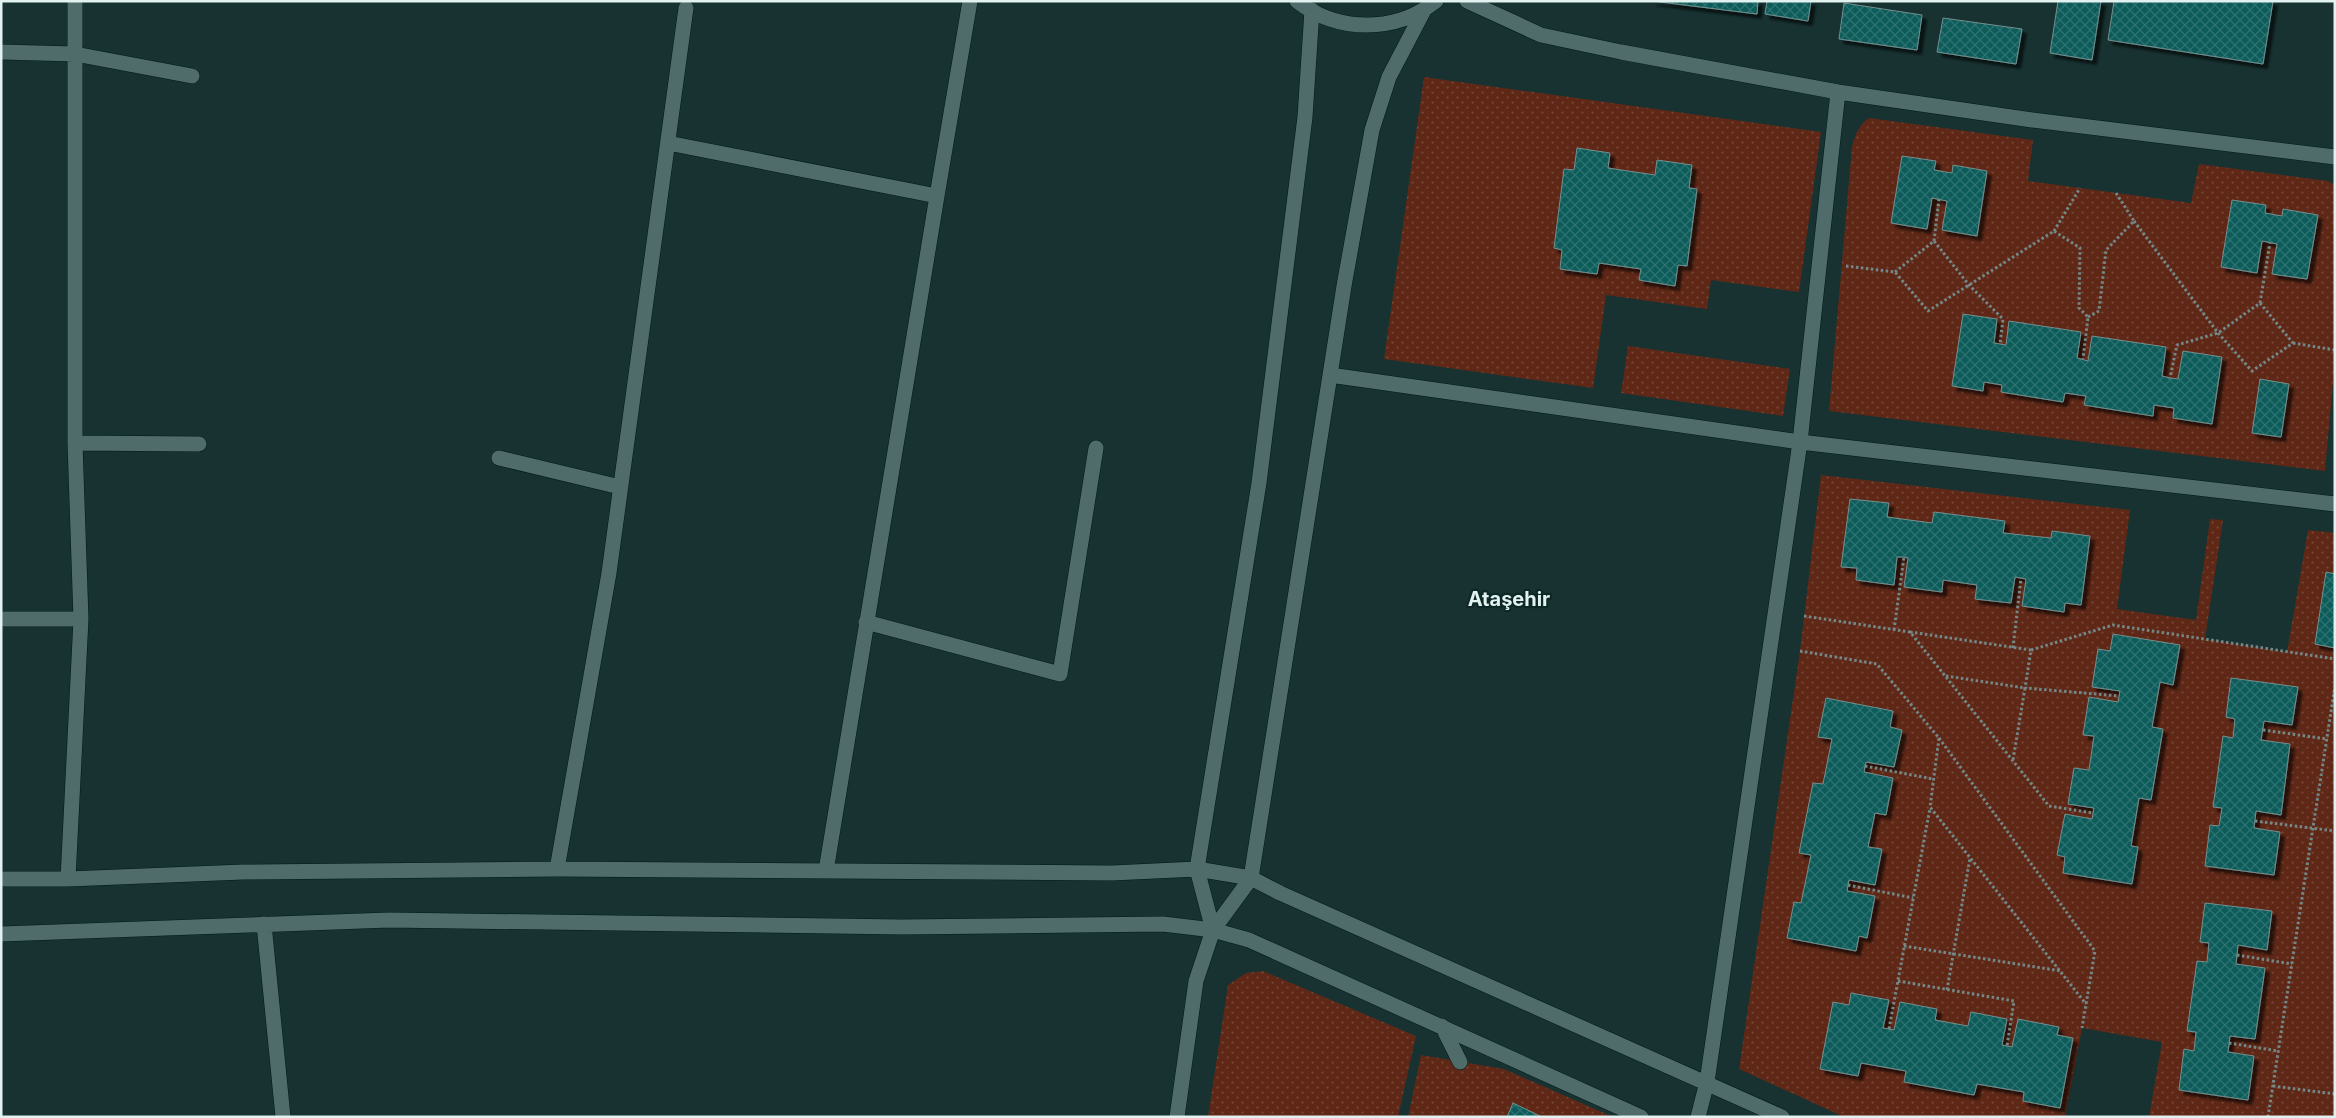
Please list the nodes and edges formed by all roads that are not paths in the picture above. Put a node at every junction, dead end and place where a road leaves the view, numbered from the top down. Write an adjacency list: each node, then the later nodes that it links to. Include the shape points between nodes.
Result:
1 (75, 1): 10 (street)
2 (970, 1): 15 (street)
3 (1436, 1): 8 (street)
4 (1467, 1): 12 (street, via 1541,35)
5 (1296, 2): 7 (street)
6 (686, 8): 13 (street)
7 (1312, 10): 8 (street, via 1331,19 1362,26 1393,24); 28 (street, via 1306,117 1259,483)
8 (1423, 12): 16 (street, via 1389,77 1372,130)
9 (1, 52): 10 (street)
10 (76, 54): 11 (street); 18 (street)
11 (192, 76)
12 (1838, 92): 14 (street, via 2032,120); 17 (street)
13 (668, 143): 15 (street); 22 (street)
14 (2335, 157)
15 (936, 196): 26 (street)
16 (1330, 375): 17 (street); 30 (street)
17 (1800, 442): 23 (street); 38 (street)
18 (75, 443): 19 (street); 25 (street)
19 (199, 444)
20 (1096, 448): 26 (street, via 1060,674)
21 (499, 458): 22 (street)
22 (620, 487): 27 (street, via 607,583)
23 (2335, 504)
24 (1, 619): 25 (street)
25 (81, 619): 32 (street)
26 (866, 622): 29 (street)
27 (557, 869): 29 (street); 32 (street, via 242,872)
28 (1198, 869): 29 (street, via 1112,873); 30 (street); 34 (street)
29 (826, 871)
30 (1251, 878): 34 (street); 38 (street)
31 (1, 879): 32 (street)
32 (68, 879)
33 (264, 924): 34 (street, via 388,920 902,927 1163,924); 35 (street); 39 (street)
34 (1213, 930): 36 (street, via 1249,940); 40 (street, via 1196,981)
35 (1, 934)
36 (1442, 1026): 37 (street); 41 (street)
37 (1460, 1062)
38 (1707, 1082): 42 (street); 43 (street)
39 (283, 1117)
40 (1177, 1117)
41 (1641, 1117)
42 (1698, 1117)
43 (1782, 1117)

